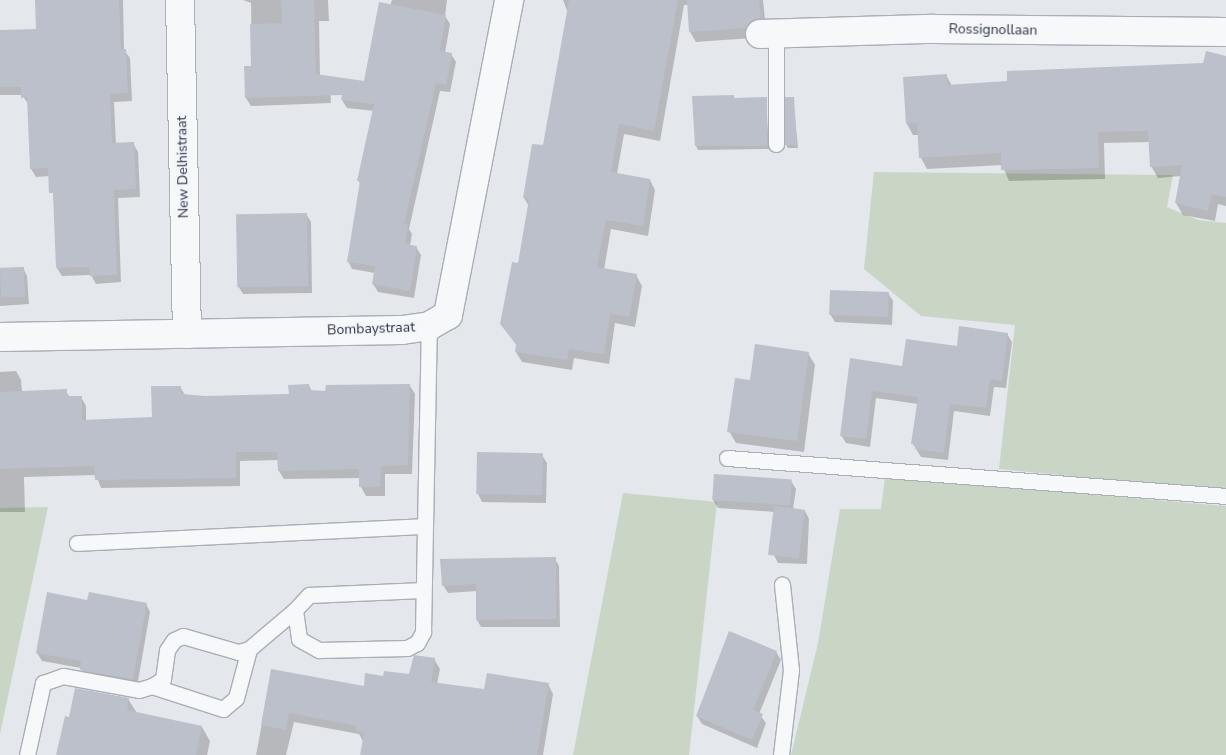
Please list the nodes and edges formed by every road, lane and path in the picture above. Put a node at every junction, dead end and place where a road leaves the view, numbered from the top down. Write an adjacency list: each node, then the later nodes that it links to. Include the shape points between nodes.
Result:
1 (180, 0): 7 (street, New Delhistraat)
2 (509, 0): 6 (street, Bombaystraat, via 448,315)
3 (1226, 32): 4 (street, Rossignollaan, via 933,29)
4 (768, 34): 5 (lane)
5 (776, 144)
6 (430, 326): 7 (street, Bombaystraat, via 402,330); 11 (lane)
7 (187, 334): 8 (street, Bombaystraat)
8 (0, 337)
9 (727, 458): 10 (lane)
10 (1226, 496)
11 (425, 526): 12 (lane); 14 (lane)
12 (77, 543)
13 (782, 584): 19 (lane, via 791,670)
14 (423, 590): 15 (lane, via 310,595); 15 (lane, via 423,632 417,643 407,648 319,650 299,639)
15 (295, 610): 16 (lane)
16 (249, 650): 17 (lane, via 238,652 184,636 174,640 167,650 162,678); 17 (lane, via 236,698 223,709)
17 (152, 686): 18 (lane, via 139,690 62,676 47,680 42,683)
18 (27, 755)
19 (781, 755)

